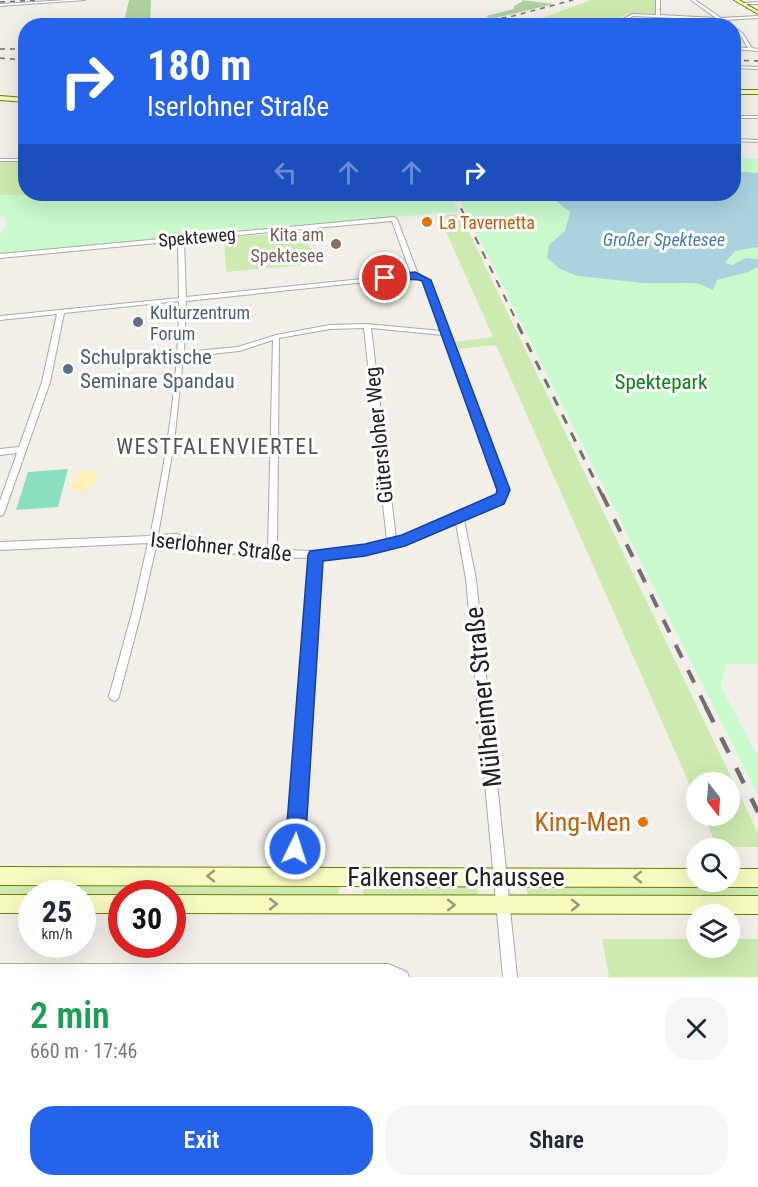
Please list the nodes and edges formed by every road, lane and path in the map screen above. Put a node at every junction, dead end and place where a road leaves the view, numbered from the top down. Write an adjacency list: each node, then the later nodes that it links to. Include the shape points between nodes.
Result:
1 (83, 0): 7 (street)
2 (658, 0): 9 (street)
3 (693, 0): 12 (street)
4 (736, 0): 6 (main road)
5 (758, 3): 6 (street)
6 (743, 4): 8 (main road)
7 (0, 5)
8 (758, 15): 13 (street)
9 (658, 16): 10 (street); 11 (street)
10 (623, 18)
11 (700, 18)
12 (720, 18)
13 (730, 18)
14 (742, 35): 16 (street)
15 (741, 48): 16 (street)
16 (750, 49): 17 (street)
17 (758, 50)
18 (741, 67): 19 (street)
19 (758, 68)
20 (741, 92): 21 (main road)
21 (758, 92)
22 (0, 98): 23 (main road)
23 (18, 99)
24 (741, 117): 25 (street)
25 (758, 117)
26 (741, 140): 27 (street)
27 (758, 141)
28 (0, 160): 29 (street)
29 (18, 160)
30 (181, 239): 31 (street, Spekteweg); 32 (street, Spekteweg, via 394,219); 33 (street)
31 (0, 256)
32 (415, 275): 33 (street); 37 (street, via 426,280)
33 (182, 298): 34 (street); 39 (street)
34 (61, 311): 35 (street); 40 (street, via 46,382)
35 (0, 318)
36 (367, 326): 37 (street); 38 (street, via 330,327); 45 (street, Gütersloher Weg)
37 (446, 333): 43 (street, Iserlohner Straße, via 504,490 499,501)
38 (276, 338): 39 (street, via 239,350); 47 (street)
39 (180, 355): 44 (street, via 171,439)
40 (22, 450): 41 (street); 42 (street)
41 (0, 452)
42 (0, 513)
43 (459, 518): 45 (street, Iserlohner Straße); 52 (street, Mülheimer Straße, via 471,579)
44 (153, 538): 46 (street, Iserlohner Straße); 47 (street, Iserlohner Straße, via 188,539); 49 (street)
45 (392, 544): 48 (street, Iserlohner Straße)
46 (0, 546)
47 (272, 555): 48 (street, Iserlohner Straße)
48 (315, 555): 51 (street)
49 (114, 696)
50 (0, 876): 51 (main road, Falkenseer Chaussee, one-way to 50)
51 (294, 877): 52 (main road, Falkenseer Chaussee)
52 (502, 877): 53 (main road, Falkenseer Chaussee, one-way to 52); 59 (street, Mülheimer Straße)
53 (686, 878)
54 (740, 878): 55 (main road)
55 (758, 878)
56 (0, 904): 57 (main road)
57 (18, 904)
58 (186, 904): 59 (main road, Falkenseer Chaussee, one-way to 59)
59 (504, 905): 60 (main road, Falkenseer Chaussee, one-way to 60); 64 (street, Mülheimer Straße)
60 (758, 906)
61 (0, 971): 62 (street)
62 (232, 975): 63 (street, via 388,971)
63 (402, 977)
64 (510, 977)

